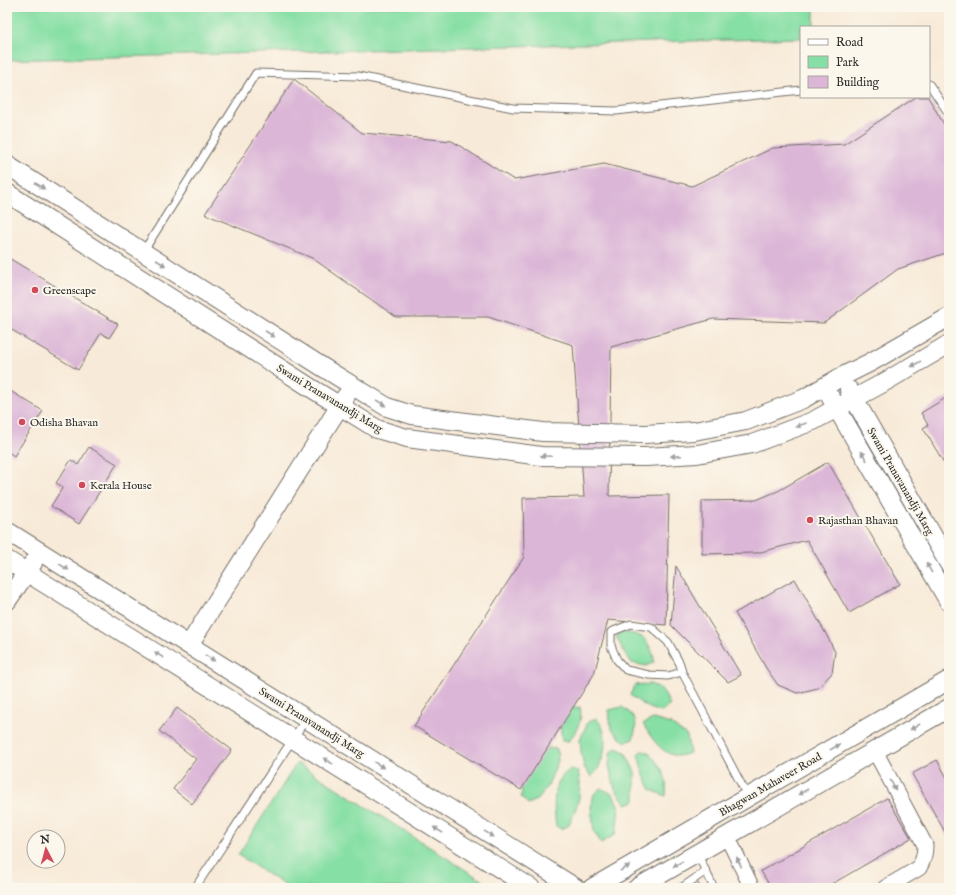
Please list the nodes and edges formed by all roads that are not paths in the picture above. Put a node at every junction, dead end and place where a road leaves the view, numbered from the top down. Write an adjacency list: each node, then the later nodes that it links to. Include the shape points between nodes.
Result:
1 (930, 86): 3 (lane)
2 (800, 90): 6 (lane, via 616,110 513,108 358,76 256,73)
3 (949, 114)
4 (7, 164): 6 (street, Swami Pranavanandji Marg, one-way to 6)
5 (7, 193): 13 (street, Swami Pranavanandji Marg)
6 (143, 252): 10 (street, Swami Pranavanandji Marg, one-way to 10)
7 (949, 317): 9 (street, Swami Pranavanandji Marg)
8 (949, 344): 12 (street, Swami Pranavanandji Marg, one-way to 12)
9 (841, 377): 11 (street, Swami Pranavanandji Marg); 12 (street, Swami Pranavanandji Marg)
10 (353, 386): 11 (street, Swami Pranavanandji Marg, one-way to 11, via 387,407 412,415 543,432 645,434 694,431 746,421 803,399); 13 (street)
11 (825, 387): 14 (street, Swami Pranavanandji Marg)
12 (854, 399): 14 (street, Swami Pranavanandji Marg); 18 (street, Swami Pranavanandji Marg)
13 (340, 406): 14 (street, Swami Pranavanandji Marg, one-way to 13, via 813,421 752,444 697,454 646,457 541,456 407,438 377,428); 22 (street)
14 (837, 408): 21 (street, Swami Pranavanandji Marg, one-way to 14)
15 (7, 532): 16 (street, Swami Pranavanandji Marg)
16 (40, 552): 19 (street); 22 (street, Swami Pranavanandji Marg, one-way to 22)
17 (7, 560): 19 (street)
18 (949, 564)
19 (26, 572): 20 (street); 27 (street, one-way to 19)
20 (7, 601)
21 (949, 602)
22 (188, 645): 26 (street, Swami Pranavanandji Marg, one-way to 26)
23 (682, 672): 23 (lane, via 668,676 626,670 617,660 611,646 611,632 631,624 651,627 668,642); 29 (lane)
24 (949, 680): 29 (street, Bhagwan Mahaveer Road, one-way to 24)
25 (949, 708): 28 (street, one-way to 28)
26 (306, 719): 27 (lane); 35 (street, Swami Pranavanandji Marg, one-way to 35)
27 (293, 739): 33 (lane); 34 (street, one-way to 27)
28 (875, 751): 30 (street, one-way to 30); 41 (street, one-way to 41, via 925,844 925,854 919,868)
29 (748, 797): 36 (street, Bhagwan Mahaveer Road, one-way to 29)
30 (726, 836): 31 (street); 40 (street, one-way to 30)
31 (697, 853): 32 (lane); 37 (street, one-way to 37)
32 (706, 870): 38 (lane); 39 (lane)
33 (195, 888)
34 (531, 888)
35 (576, 888)
36 (592, 888)
37 (637, 888)
38 (681, 888)
39 (714, 888)
40 (752, 888)
41 (885, 888)

